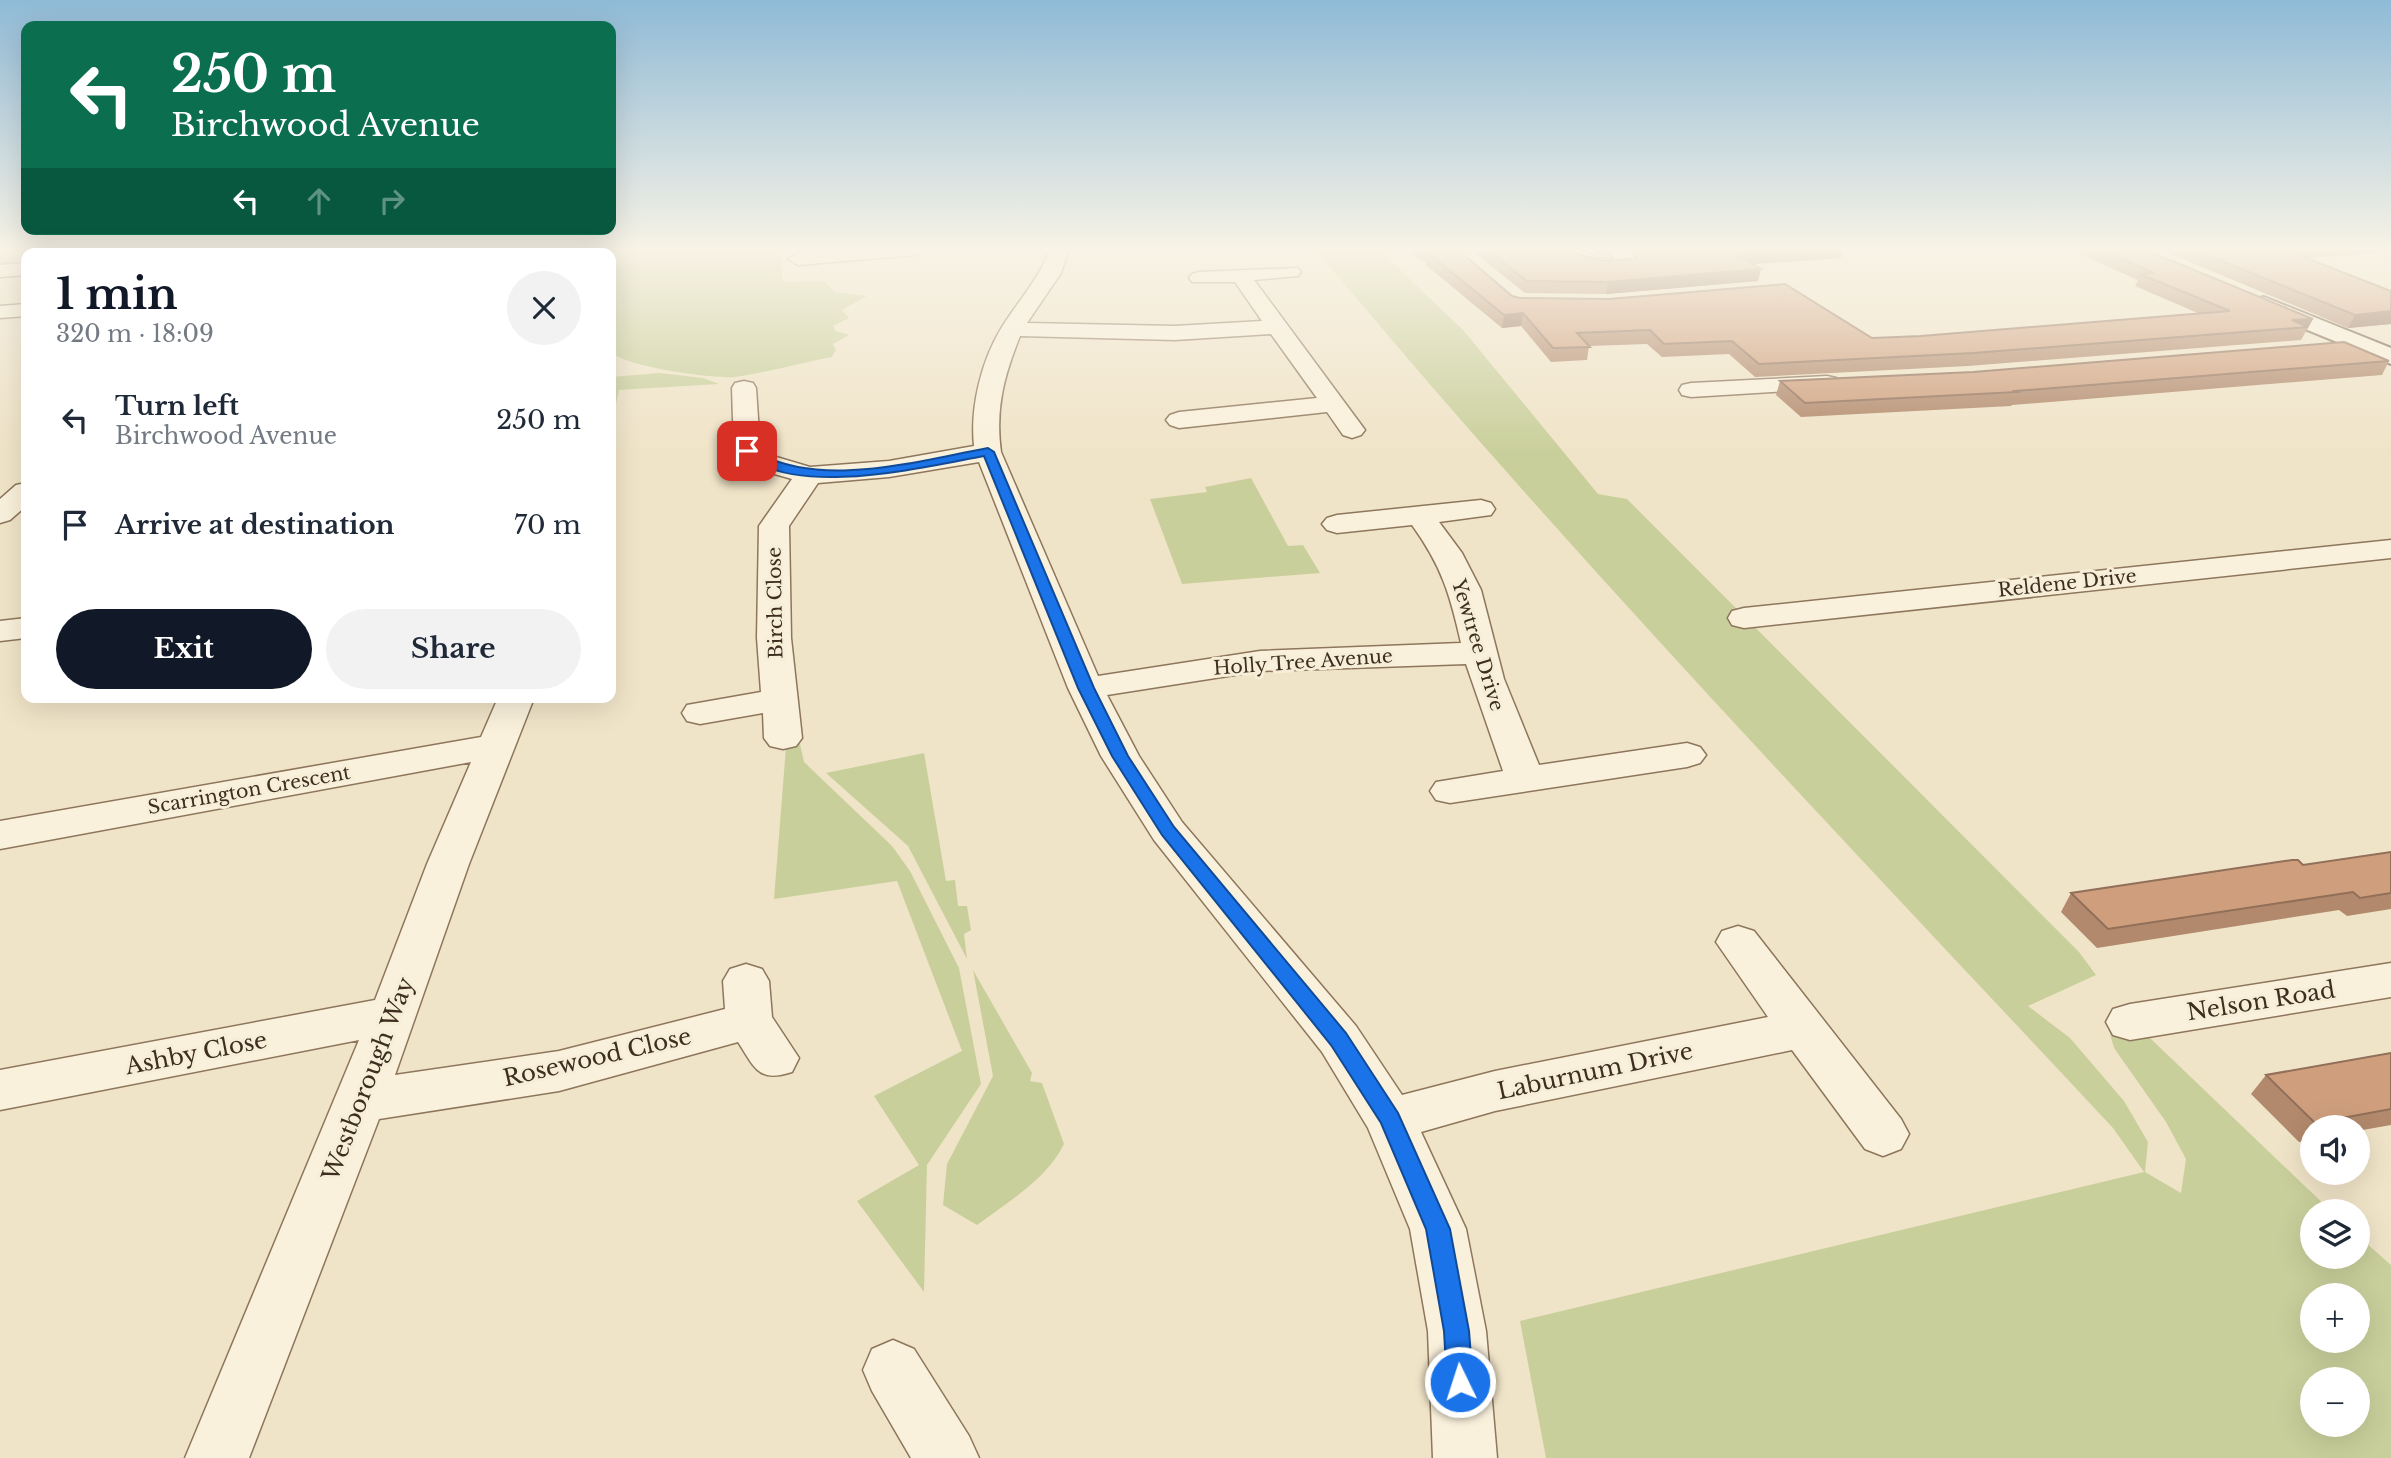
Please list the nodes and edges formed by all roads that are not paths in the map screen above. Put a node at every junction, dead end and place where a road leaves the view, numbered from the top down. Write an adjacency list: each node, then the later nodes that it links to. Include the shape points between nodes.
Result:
1 (1020, 317): 6 (street)
2 (1271, 317): 5 (street)
3 (2294, 317): 8 (street)
4 (2346, 317): 7 (street)
5 (1278, 327): 6 (street, via 1175,333); 14 (street)
6 (1012, 329): 17 (street, via 998,361 984,421)
7 (2391, 335)
8 (2362, 345): 9 (street); 10 (street)
9 (2310, 349)
10 (2391, 357)
11 (1843, 382): 13 (street)
12 (744, 388): 18 (street, via 747,451 764,462)
13 (1691, 390)
14 (1334, 404): 15 (street); 16 (street)
15 (1171, 421)
16 (1352, 430)
17 (988, 452): 18 (street, via 889,469); 29 (street)
18 (809, 475): 30 (street, Birch Close, via 774,526)
19 (21, 495): 21 (street)
20 (1481, 509): 22 (street)
21 (0, 514)
22 (1420, 516): 23 (street); 28 (street, Yewtree Drive, via 1447,553 1465,590)
23 (1337, 524)
24 (2391, 549): 25 (street, Reldene Drive)
25 (1744, 618)
26 (21, 629): 27 (street)
27 (0, 631)
28 (1479, 653): 29 (street, Holly Tree Avenue, via 1260,661); 36 (street, Yewtree Drive)
29 (1086, 688): 47 (street, via 1120,756 1168,831 1339,1039)
30 (778, 700): 32 (street); 33 (street, Birch Close)
31 (514, 703): 34 (street, Westborough Way)
32 (700, 713)
33 (783, 738)
34 (497, 746): 38 (street, Scarrington Crescent); 41 (street, Westborough Way)
35 (1687, 755): 36 (street)
36 (1525, 779): 37 (street)
37 (1450, 791)
38 (0, 835)
39 (1738, 942): 44 (street)
40 (2391, 981): 43 (street, Nelson Road)
41 (393, 1015): 45 (street, Ashby Close); 46 (street, Westborough Way)
42 (757, 1020): 46 (street, Rosewood Close, via 559,1071)
43 (2130, 1022)
44 (1802, 1029): 47 (street, Laburnum Drive, via 1495,1091); 48 (street)
45 (0, 1090)
46 (361, 1101): 50 (street, Westborough Way)
47 (1390, 1119): 52 (street, via 1438,1229 1457,1331)
48 (1883, 1134)
49 (893, 1370): 51 (street)
50 (217, 1458)
51 (947, 1458)
52 (1465, 1458)

